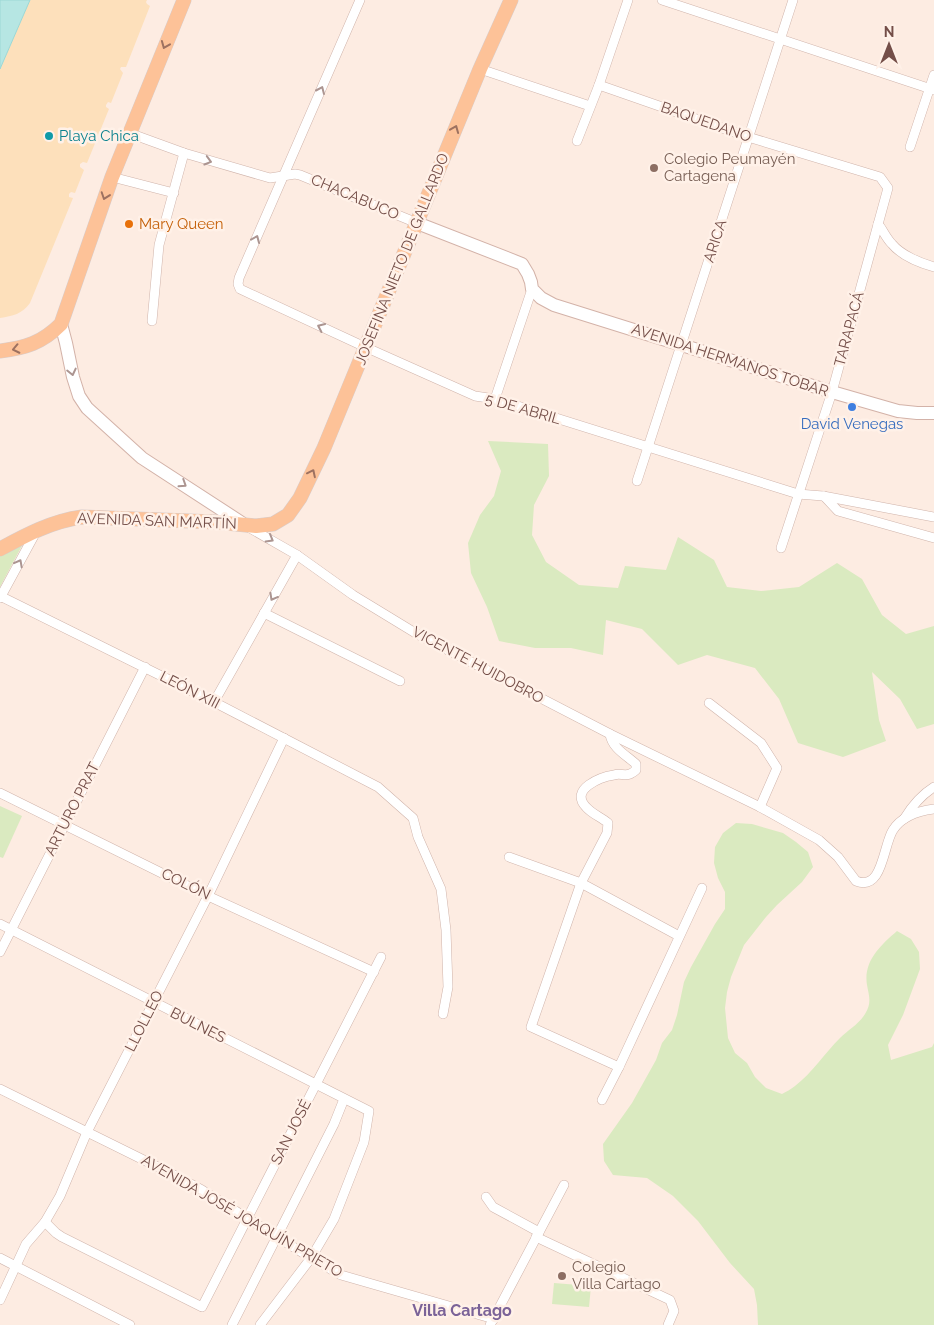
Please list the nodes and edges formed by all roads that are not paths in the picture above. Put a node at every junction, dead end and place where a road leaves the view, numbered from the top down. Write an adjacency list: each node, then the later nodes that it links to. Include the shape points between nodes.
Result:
1 (184, 0): 13 (main road, one-way to 13)
2 (360, 0): 19 (street, one-way to 2)
3 (510, 0): 8 (main road, JOSEFINA NIETO DE GALLARDO)
4 (628, 0): 10 (street)
5 (662, 0): 7 (street)
6 (793, 0): 7 (street, ARICA)
7 (780, 39): 11 (street); 14 (street, ARICA)
8 (480, 68): 12 (street); 21 (main road, JOSEFINA NIETO DE GALLARDO, one-way to 8)
9 (934, 75): 11 (street)
10 (598, 85): 12 (street); 14 (street, BAQUEDANO)
11 (932, 90): 16 (street)
12 (590, 106): 15 (street)
13 (130, 133): 17 (street, CHACABUCO); 18 (main road)
14 (748, 137): 22 (street, BAQUEDANO, via 880,177 888,188); 27 (street, ARICA)
15 (577, 141)
16 (910, 147)
17 (184, 154): 19 (street, CHACABUCO, one-way to 19, via 270,178); 20 (street)
18 (112, 177): 20 (street); 26 (main road, one-way to 26)
19 (283, 177): 21 (street, CHACABUCO, via 300,175); 28 (street, 5 DE ABRIL, one-way to 19, via 240,289 239,278)
20 (174, 193): 25 (street, via 159,246)
21 (416, 223): 24 (street, CHACABUCO, via 522,264); 28 (main road, JOSEFINA NIETO DE GALLARDO)
22 (878, 224): 23 (street, via 889,242 899,250); 30 (street, TARAPACÁ)
23 (934, 267)
24 (532, 289): 27 (street, AVENIDA HERMANOS TOBAR, via 554,304); 31 (street)
25 (152, 321)
26 (60, 324): 29 (main road, one-way to 29, via 30,345); 39 (street, VICENTE HUIDOBRO, one-way to 39, via 79,396 87,408 142,458)
27 (681, 345): 30 (street, AVENIDA HERMANOS TOBAR); 33 (street, ARICA)
28 (365, 347): 31 (street, 5 DE ABRIL, via 475,396); 37 (main road, JOSEFINA NIETO DE GALLARDO, one-way to 28, via 300,498 324,448)
29 (0, 351)
30 (832, 392): 32 (street, AVENIDA HERMANOS TOBAR, via 898,410); 35 (street, TARAPACÁ)
31 (495, 399): 33 (street, 5 DE ABRIL)
32 (934, 413)
33 (648, 447): 34 (street, ARICA); 35 (street, 5 DE ABRIL)
34 (637, 481)
35 (798, 494): 36 (street, 5 DE ABRIL); 42 (street, TARAPACÁ)
36 (823, 496): 38 (street, 5 DE ABRIL); 41 (street, via 838,510)
37 (288, 515): 39 (main road, AVENIDA SAN MARTÍN, via 264,525)
38 (934, 517)
39 (242, 524): 40 (main road, AVENIDA SAN MARTÍN, via 87,517 70,518); 44 (street, VICENTE HUIDOBRO, one-way to 44)
40 (37, 530): 43 (main road, AVENIDA SAN MARTÍN); 45 (street, one-way to 40)
41 (934, 538)
42 (781, 548)
43 (0, 549)
44 (297, 555): 46 (street, one-way to 46); 51 (street, VICENTE HUIDOBRO, via 416,634)
45 (0, 597): 47 (street, LEÓN XIII)
46 (264, 613): 48 (street); 49 (street)
47 (144, 667): 49 (street, LEÓN XIII); 58 (street, ARTURO PRAT)
48 (400, 681)
49 (214, 702): 52 (street, LEÓN XIII)
50 (709, 703): 55 (street, via 761,743 777,768)
51 (610, 734): 55 (street, VICENTE HUIDOBRO); 60 (street, via 611,742 636,764 636,770 629,775 617,774 597,780 581,794 585,807 608,823 607,833)
52 (284, 738): 62 (street, LLOLLEO); 70 (street, LEÓN XIII, via 378,787 413,818 440,889 446,930 448,987)
53 (934, 787): 57 (street, via 914,803)
54 (0, 793): 58 (street, COLÓN)
55 (760, 807): 57 (street, VICENTE HUIDOBRO, via 819,840 861,883 870,882 876,876 893,829)
56 (934, 809): 57 (street)
57 (904, 819)
58 (65, 824): 62 (street, COLÓN); 64 (street, ARTURO PRAT)
59 (509, 857): 60 (street)
60 (581, 883): 65 (street); 71 (street, via 531,1027)
61 (702, 888): 65 (street)
62 (208, 896): 68 (street, COLÓN); 69 (street, LLOLLEO)
63 (0, 924): 64 (street, BULNES)
64 (11, 930): 66 (street, ARTURO PRAT); 69 (street, BULNES)
65 (679, 936): 71 (street)
66 (0, 952)
67 (381, 957): 68 (street, SAN JOSÉ)
68 (374, 972): 72 (street, SAN JOSÉ)
69 (153, 1002): 72 (street, BULNES); 76 (street, LLOLLEO)
70 (443, 1014)
71 (619, 1067): 75 (street)
72 (315, 1084): 74 (street, BULNES); 79 (street, SAN JOSÉ)
73 (0, 1089): 76 (street, AVENIDA JOSÉ JOAQUÍN PRIETO)
74 (344, 1099): 82 (street); 84 (street, BULNES, via 369,1111 364,1142 334,1219)
75 (602, 1100)
76 (87, 1132): 79 (street, AVENIDA JOSÉ JOAQUÍN PRIETO, via 202,1190); 80 (street, LLOLLEO, via 60,1196)
77 (564, 1185): 81 (street)
78 (486, 1197): 81 (street, via 493,1207)
79 (247, 1218): 80 (street, SAN JOSÉ, via 202,1307 62,1237); 82 (street, AVENIDA JOSÉ JOAQUÍN PRIETO)
80 (45, 1222): 85 (street, LLOLLEO, via 26,1244)
81 (538, 1234): 87 (street); 91 (street, via 670,1300 674,1311)
82 (277, 1238): 84 (street, AVENIDA JOSÉ JOAQUÍN PRIETO); 89 (street)
83 (0, 1258): 85 (street)
84 (311, 1258): 87 (street, AVENIDA JOSÉ JOAQUÍN PRIETO, via 341,1274); 90 (street)
85 (16, 1266): 86 (street, LLOLLEO); 88 (street)
86 (0, 1300)
87 (492, 1322)
88 (130, 1325)
89 (232, 1325)
90 (260, 1325)
91 (668, 1325)

